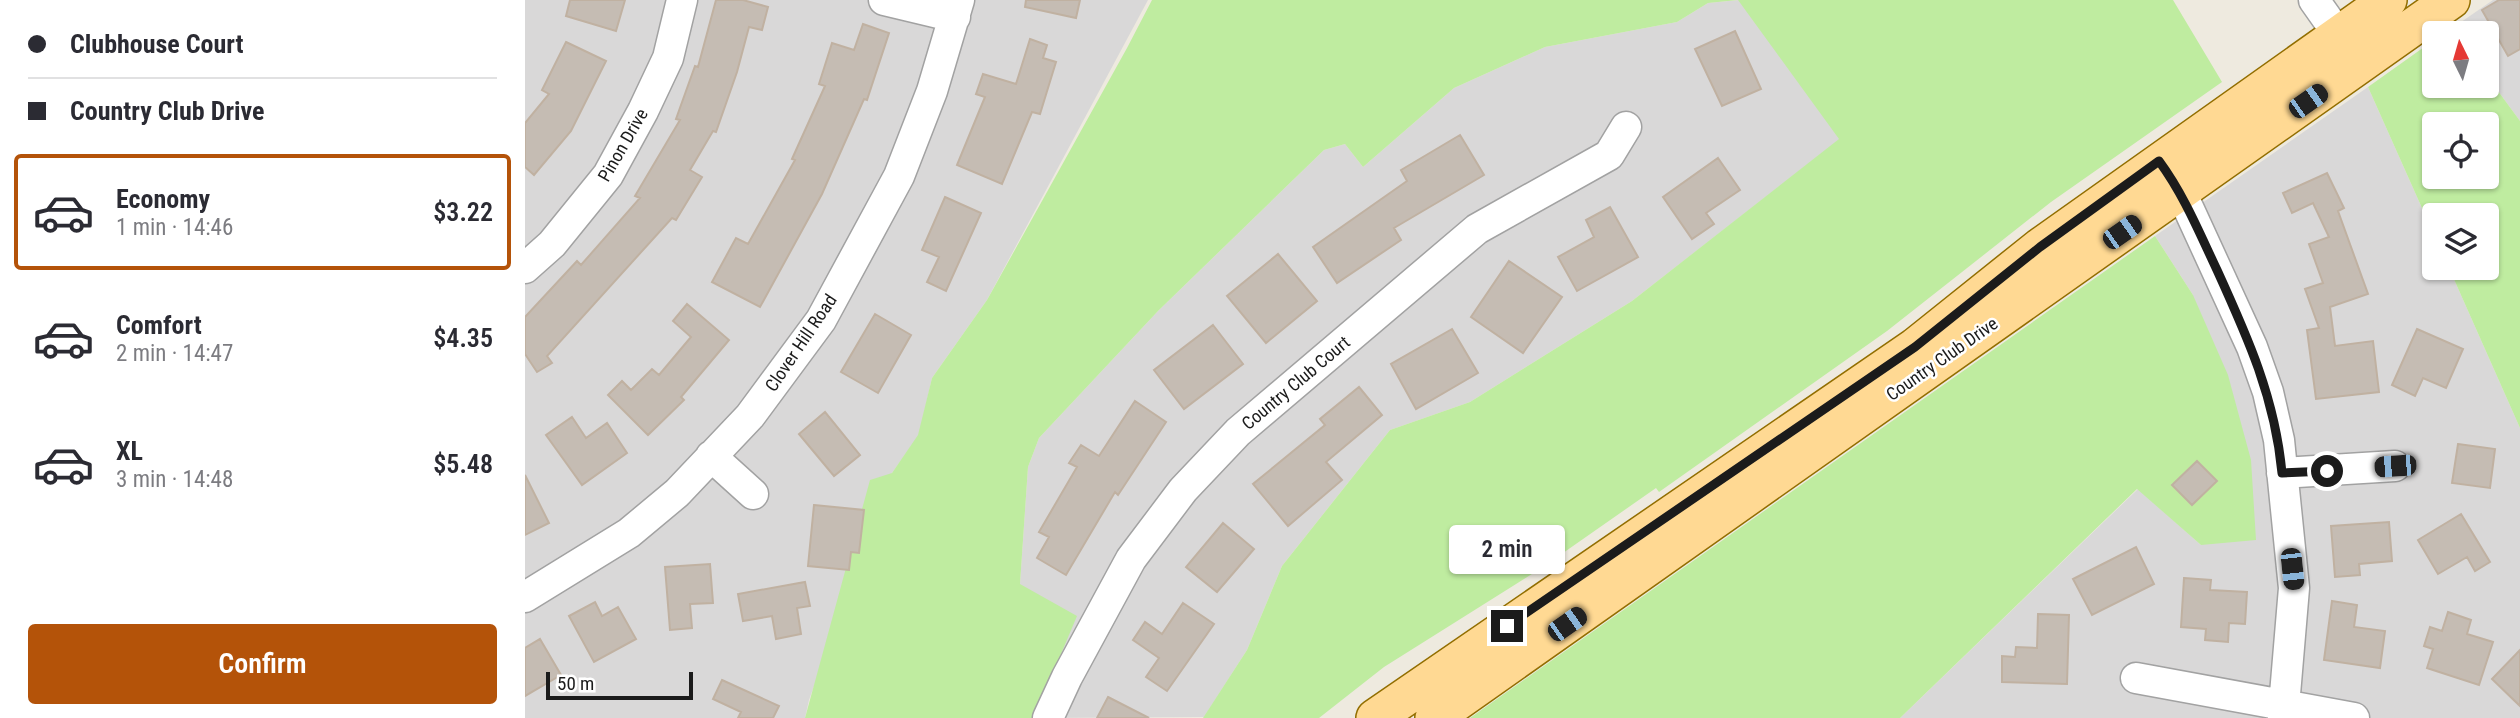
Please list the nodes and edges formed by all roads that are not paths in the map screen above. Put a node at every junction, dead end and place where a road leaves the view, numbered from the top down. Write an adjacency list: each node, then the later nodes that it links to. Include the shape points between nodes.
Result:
1 (683, 0): 11 (street, Pinon Drive, via 667,58 608,176 552,244)
2 (884, 0): 6 (street)
3 (2314, 0): 7 (street)
4 (2388, 0): 7 (main road, Country Club Drive)
5 (2451, 0): 10 (main road, Country Club Drive)
6 (957, 8): 12 (street, Clover Hill Road, via 899,176 821,320 750,416)
7 (2338, 34): 9 (main road, Country Club Drive)
8 (1626, 127): 19 (street, Country Club Court, via 1609,155 1477,229 1238,432 1183,490 1131,559)
9 (2159, 161): 10 (street); 20 (main road, Country Club Drive, via 2040,247 1915,347)
10 (2180, 190): 14 (street, via 2252,347 2279,440); 21 (main road, Country Club Drive)
11 (525, 268)
12 (711, 456): 15 (street); 16 (street, Clover Hill Road, via 677,493 629,533)
13 (2395, 466): 14 (street)
14 (2282, 473): 18 (street, via 2294,588)
15 (753, 494)
16 (525, 597)
17 (2136, 678): 18 (street)
18 (2283, 711): 22 (street)
19 (1048, 718)
20 (1375, 718)
21 (1434, 718)
22 (2354, 718)

